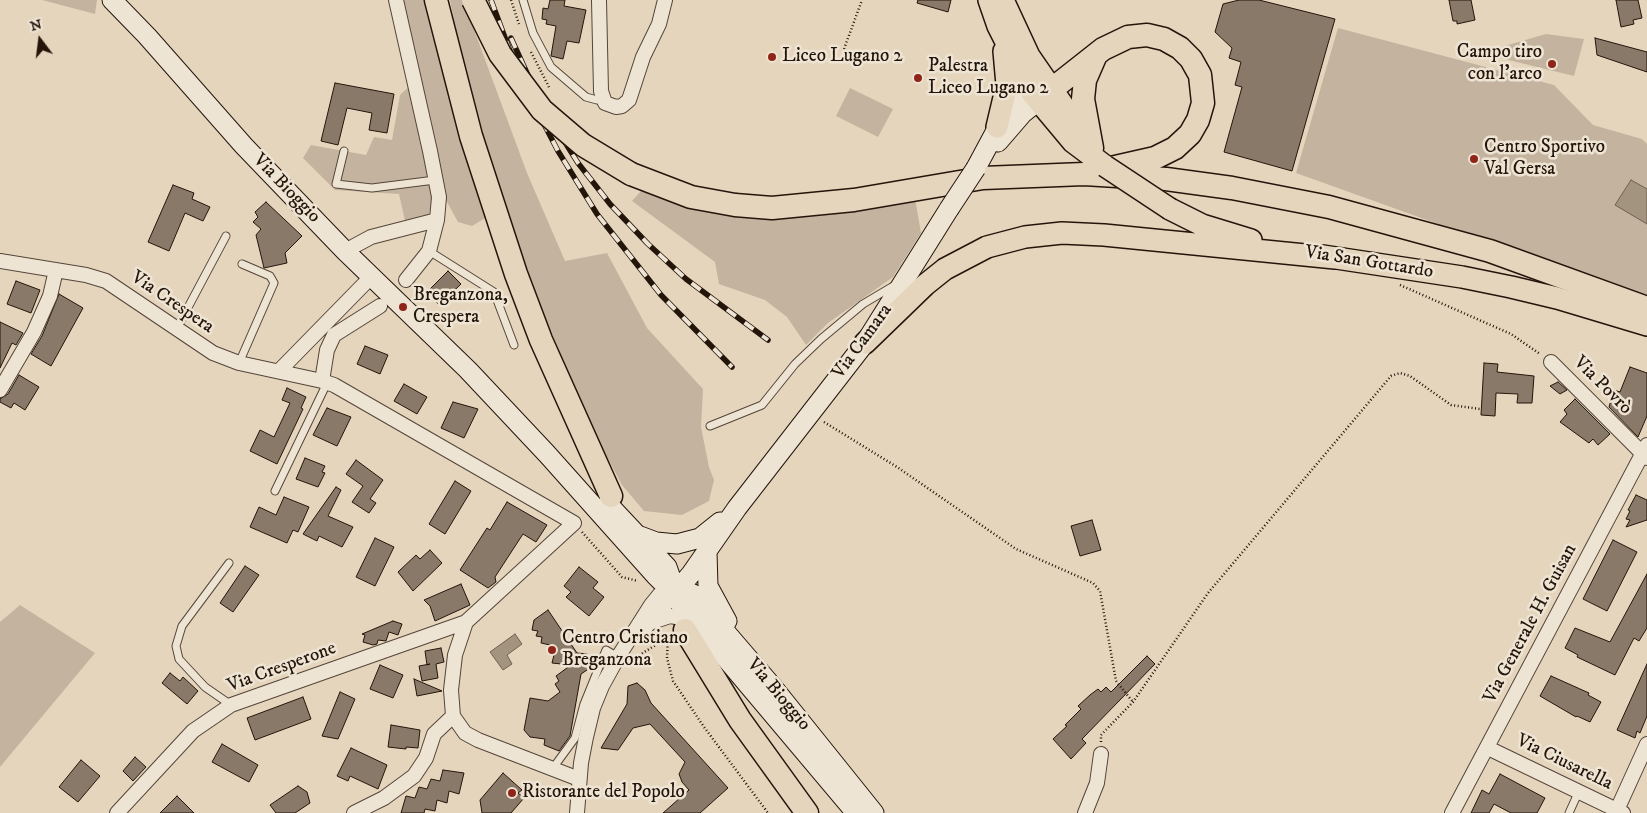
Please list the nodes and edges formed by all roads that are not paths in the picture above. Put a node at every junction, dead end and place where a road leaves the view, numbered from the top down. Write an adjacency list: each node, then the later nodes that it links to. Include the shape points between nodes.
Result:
1 (112, 0): 23 (main road, Via Bioggio, via 244,146)
2 (396, 0): 20 (street)
3 (436, 0): 47 (highway, via 471,136 516,274)
4 (473, 0): 19 (highway, bridge, via 500,54 542,110 583,145 631,174 691,197 772,208 854,200 961,180)
5 (523, 0): 13 (lane, via 533,33 551,67 586,97)
6 (600, 0): 13 (street)
7 (664, 0): 13 (street, via 659,24 643,57 629,100 622,106)
8 (990, 0): 10 (main road, Via San Gottardo)
9 (1004, 0): 12 (main road, Via San Gottardo, via 1029,56)
10 (998, 26): 12 (main road, Via San Gottardo); 14 (main road, via 1007,85)
11 (1095, 56): 12 (highway); 15 (highway, via 1083,91 1083,108); 19 (highway, via 1128,37 1147,36 1164,40 1186,53 1196,66 1202,84 1203,103 1194,128 1175,148 1156,158)
12 (1040, 95): 14 (main road, Via Camara, via 1015,102); 15 (main road, Via San Gottardo); 17 (main road, Via San Gottardo, via 1073,142); 18 (main road, Via Camara)
13 (607, 103)
14 (997, 127): 18 (main road, Via Camara)
15 (1092, 148): 17 (main road, Via San Gottardo)
16 (344, 152): 20 (lane, via 336,184 372,188)
17 (1105, 166): 25 (main road, Via San Gottardo, bridge, via 1170,209 1228,234)
18 (976, 168): 29 (main road, Via Camara, bridge)
19 (1084, 174): 33 (highway, via 1166,179 1329,207 1490,250)
20 (435, 180): 21 (street, via 439,197)
21 (437, 220): 23 (street, via 371,237); 24 (street)
22 (226, 236): 35 (lane)
23 (346, 251): 30 (main road, Via Bioggio)
24 (429, 251): 31 (street); 37 (lane, via 494,292)
25 (1335, 258): 34 (main road, Via San Gottardo, via 1511,287); 36 (main road, via 1104,235 1062,233 1025,237 987,247 945,269)
26 (0, 261): 28 (street, Via Crespera)
27 (242, 264): 39 (lane, via 270,276 274,284)
28 (56, 270): 35 (street, Via Crespera, via 106,281); 43 (street, via 50,296 34,332)
29 (909, 276): 36 (main road, Via Camara); 44 (lane, via 863,304 821,339 795,364 762,405)
30 (371, 277): 40 (main road, Via Bioggio); 41 (street)
31 (406, 280)
32 (380, 306): 42 (street, via 334,335 327,350)
33 (1647, 308)
34 (1647, 325)
35 (176, 330): 39 (street, Via Crespera, via 213,353)
36 (865, 343): 48 (main road, Via Camara)
37 (514, 345)
38 (1552, 362): 45 (street, Via Povrò)
39 (239, 363): 41 (street, Via Crespera)
40 (468, 370): 50 (main road, Via Bioggio, via 559,455); 53 (main road, Via Bioggio, via 655,574)
41 (279, 371): 42 (street, Via Crespera)
42 (324, 382): 46 (lane); 49 (street, Via Crespera)
43 (0, 390)
44 (710, 426)
45 (1646, 452): 62 (street, Via Generale H. Guisan)
46 (275, 491)
47 (611, 496)
48 (736, 508): 50 (main road, via 700,538 677,544); 51 (main road, Via Camara); 53 (main road, Via Camara, via 680,571)
49 (574, 523): 54 (street, Via Cresperone)
50 (638, 536): 53 (main road, Via Bioggio, via 667,567)
51 (707, 551): 53 (main road, Via Camara, via 685,581); 58 (main road, via 706,574 712,596)
52 (229, 563): 59 (lane, via 182,626 176,646 179,660 205,687)
53 (674, 586): 55 (street, Via Camara, via 671,598); 56 (main road, Via Bioggio, via 680,604); 57 (street, Via Camara, via 660,594); 58 (main road, Via Bioggio, via 693,594)
54 (466, 622): 59 (street, Via Cresperone); 60 (street, via 452,673)
55 (649, 623): 56 (street, via 670,616); 57 (street, Via Camara)
56 (679, 628): 71 (highway, via 764,756); 72 (main road, Via Bioggio)
57 (624, 659): 64 (lane, via 606,650 584,704 575,738); 65 (street, Via Camara, via 593,708)
58 (772, 686): 73 (main road, Via Bioggio)
59 (231, 705): 68 (street, Via Cresperone, via 193,731)
60 (453, 716): 64 (street, via 465,732 478,740); 69 (street, via 434,734 426,758 414,776 384,798)
61 (1647, 744): 67 (street)
62 (1488, 748): 66 (street, Via Ciusarella); 75 (street, Via Generale H. Guisan)
63 (1100, 754): 74 (street, via 1097,784)
64 (553, 768): 65 (street)
65 (579, 779): 70 (street, Via Camara)
66 (1579, 791): 67 (street, Via Ciusarella); 76 (lane)
67 (1620, 811)
68 (117, 813)
69 (354, 813)
70 (577, 813)
71 (808, 813)
72 (856, 813)
73 (874, 813)
74 (1085, 813)
75 (1452, 813)
76 (1568, 813)

